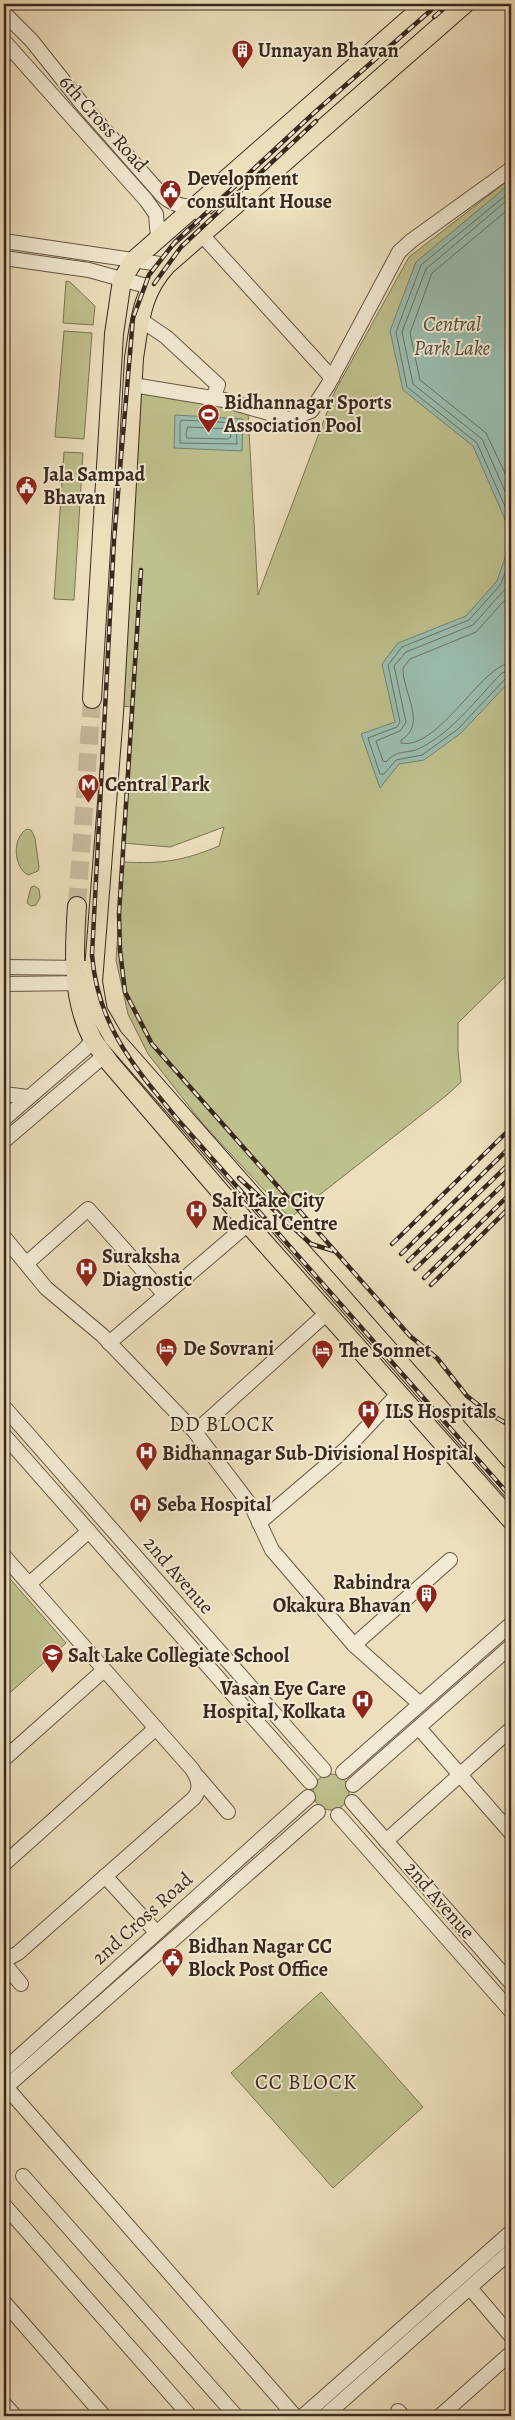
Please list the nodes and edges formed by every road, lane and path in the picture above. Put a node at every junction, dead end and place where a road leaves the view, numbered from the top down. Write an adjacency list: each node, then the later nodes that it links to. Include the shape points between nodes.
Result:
1 (426, 4): 8 (main road)
2 (465, 4): 9 (main road)
3 (4, 13): 5 (street, via 32,41)
4 (4, 41): 6 (street, 6th Cross Road)
5 (82, 104): 6 (street); 8 (street, via 169,201 178,206)
6 (70, 115): 10 (street, 6th Cross Road, via 156,214)
7 (511, 169): 18 (street, via 399,252)
8 (194, 207): 9 (street); 10 (main road)
9 (207, 230): 14 (main road); 18 (street)
10 (158, 239): 13 (main road)
11 (4, 241): 13 (street)
12 (4, 258): 15 (street, via 89,270)
13 (134, 260): 14 (street); 15 (main road)
14 (167, 265): 16 (main road)
15 (122, 280): 16 (street); 21 (main road, via 114,334)
16 (150, 287): 17 (main road)
17 (141, 320): 19 (main road); 20 (street, via 166,337 218,385)
18 (332, 378): 20 (street, via 311,411 296,417 289,418)
19 (133, 385): 20 (street); 22 (main road)
20 (213, 398)
21 (105, 489): 22 (main road); 23 (main road)
22 (126, 490): 27 (main road, via 114,712)
23 (92, 699)
24 (77, 906): 26 (main road)
25 (4, 967): 26 (street)
26 (76, 975): 27 (street); 28 (street); 29 (main road)
27 (94, 976): 47 (main road, via 98,1011 113,1037)
28 (4, 984)
29 (93, 1039): 30 (main road); 32 (street)
30 (104, 1055): 34 (street); 35 (main road)
31 (4, 1094): 32 (street)
32 (28, 1097): 33 (street)
33 (4, 1119)
34 (4, 1141)
35 (248, 1224): 38 (street); 39 (main road)
36 (4, 1238): 37 (street)
37 (26, 1263): 38 (street, via 88,1209); 40 (street, via 46,1288)
38 (165, 1296): 40 (street)
39 (327, 1313): 41 (main road); 43 (street)
40 (110, 1343): 43 (street)
41 (399, 1394): 48 (main road); 49 (street, via 348,1447)
42 (4, 1407): 45 (street, 2nd Avenue)
43 (195, 1432): 49 (street, via 245,1496)
44 (4, 1435): 46 (street, 2nd Avenue)
45 (57, 1467): 46 (street); 53 (street, 2nd Avenue)
46 (43, 1479): 50 (street, 2nd Avenue)
47 (511, 1488)
48 (511, 1520)
49 (259, 1523): 57 (street, via 272,1550)
50 (89, 1531): 54 (street); 55 (street, 2nd Avenue)
51 (4, 1556): 54 (street)
52 (450, 1560): 57 (street)
53 (151, 1574): 55 (street); 65 (street, 2nd Avenue)
54 (29, 1584): 59 (street)
55 (137, 1586): 69 (street, 2nd Avenue)
56 (511, 1624): 60 (street)
57 (354, 1645): 60 (street)
58 (511, 1646): 62 (street)
59 (104, 1670): 61 (street); 64 (street)
60 (420, 1704): 66 (street)
61 (156, 1728): 68 (street); 78 (street)
62 (418, 1728): 67 (street); 70 (street)
63 (511, 1729): 67 (street)
64 (4, 1759)
65 (324, 1770): 66 (street); 69 (street)
66 (343, 1772): 70 (street)
67 (459, 1774): 76 (street); 77 (street)
68 (198, 1777): 73 (street); 79 (street, via 194,1798)
69 (310, 1782): 71 (street)
70 (353, 1785): 72 (street)
71 (308, 1798): 74 (street); 80 (street, 2nd Cross Road)
72 (352, 1802): 75 (street); 77 (street, 2nd Avenue)
73 (228, 1812)
74 (318, 1812): 75 (street); 84 (street)
75 (338, 1814): 87 (street, 2nd Avenue)
76 (511, 1834)
77 (386, 1841): 85 (street, 2nd Avenue)
78 (4, 1864)
79 (105, 1876): 80 (street); 81 (street, via 18,1953)
80 (156, 1932): 83 (street, 2nd Cross Road)
81 (4, 1958)
82 (4, 1963): 86 (street)
83 (122, 1963): 84 (street); 88 (street, 2nd Cross Road)
84 (133, 1975): 89 (street)
85 (511, 1983)
86 (21, 1984)
87 (511, 2011)
88 (4, 2070)
89 (5, 2088): 105 (street)
90 (23, 2176): 104 (street)
91 (4, 2205): 103 (street)
92 (511, 2232): 96 (street)
93 (511, 2251): 94 (street)
94 (470, 2288): 97 (street); 98 (street)
95 (4, 2302): 102 (street)
96 (407, 2324): 97 (street); 106 (street)
97 (418, 2334): 107 (street)
98 (511, 2336)
99 (511, 2354): 108 (street)
100 (4, 2404): 101 (street)
101 (15, 2416)
102 (104, 2416)
103 (190, 2416)
104 (236, 2416)
105 (295, 2416)
106 (303, 2416)
107 (325, 2416)
108 (440, 2416)

